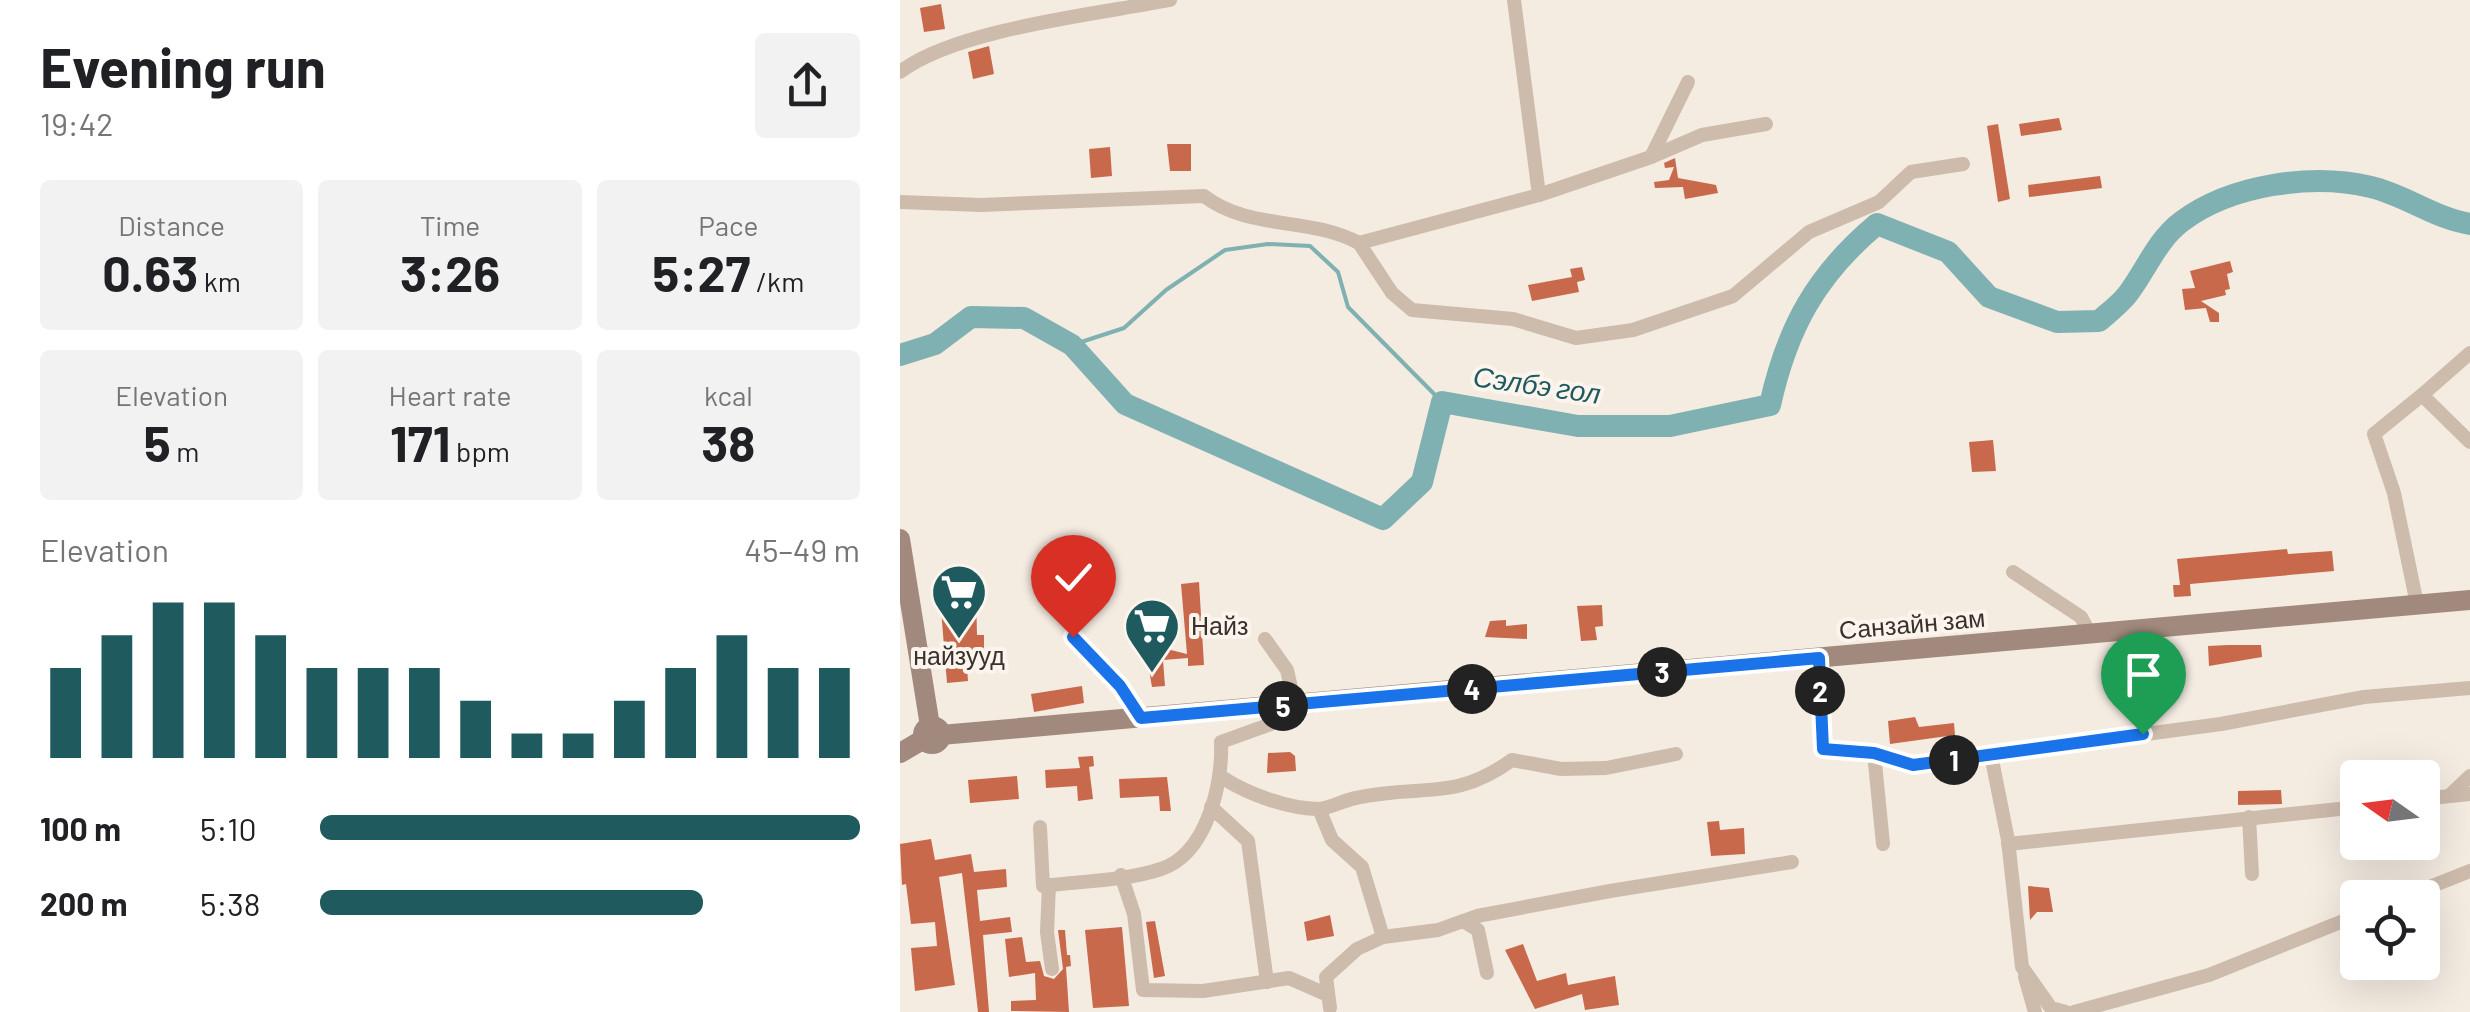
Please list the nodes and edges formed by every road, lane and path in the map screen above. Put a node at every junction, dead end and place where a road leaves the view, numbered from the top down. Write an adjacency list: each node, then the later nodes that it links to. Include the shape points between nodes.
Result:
1 (1170, 0): 3 (street, via 985,38)
2 (1514, 0): 8 (street)
3 (900, 72)
4 (1688, 82): 6 (street)
5 (1766, 124): 6 (street, via 1702,135)
6 (1651, 157): 8 (street)
7 (1963, 164): 10 (street, via 1911,172 1879,202 1809,232 1733,296 1633,330 1576,338 1513,319 1412,310)
8 (1540, 194): 10 (street)
9 (900, 202): 10 (street, via 1204,196 1225,212 1322,226)
10 (1359, 244)
11 (2470, 353): 12 (street)
12 (2422, 395): 13 (street); 17 (street, via 2374,434)
13 (2470, 442)
14 (900, 540): 25 (main road)
15 (2012, 572): 18 (street, via 2080,617)
16 (2470, 600): 17 (main road, Санзайн зам)
17 (2417, 604): 18 (main road, Санзайн зам)
18 (2090, 634): 21 (main road, Санзайн зам)
19 (1073, 637): 24 (street)
20 (1265, 639): 23 (street, via 1287,670)
21 (1819, 658): 23 (main road, Санзайн зам); 27 (street, via 1823,749)
22 (2470, 688): 29 (street, via 2364,697)
23 (1295, 705): 24 (main road, Санзайн зам); 31 (street, via 1285,719 1222,742)
24 (1141, 718): 25 (main road, Санзайн зам)
25 (932, 733): 26 (main road)
26 (900, 753)
27 (1874, 753): 29 (street, via 1913,765); 40 (street)
28 (1676, 754): 37 (street, via 1576,769 1512,760 1482,782 1459,788 1357,797)
29 (1991, 754): 41 (street)
30 (2470, 776): 33 (street)
31 (1223, 778): 35 (street); 37 (street, via 1245,792)
32 (2469, 794): 33 (street)
33 (2448, 796): 34 (street)
34 (2440, 797)
35 (1212, 807): 45 (street, via 1187,852 1163,869); 54 (street, via 1248,841)
36 (2340, 808): 38 (street)
37 (1319, 809): 50 (street, via 1332,840 1362,867)
38 (2249, 817): 41 (street); 44 (street)
39 (1040, 827): 47 (street)
40 (1883, 844)
41 (2008, 844): 51 (street)
42 (1792, 862): 48 (street)
43 (2470, 871): 46 (street)
44 (2252, 874)
45 (1121, 875): 47 (street); 54 (street, via 1134,914 1143,990)
46 (2440, 883)
47 (1048, 885): 52 (street)
48 (1463, 921): 50 (street); 53 (street, via 1478,930)
49 (2340, 923): 57 (street, via 2209,975)
50 (1382, 937): 54 (street, via 1334,968 1326,978 1329,1001 1289,978)
51 (2022, 967): 55 (street); 56 (street, via 2051,1008)
52 (1052, 968)
53 (1487, 972)
54 (1267, 982)
55 (2035, 1012)
56 (2066, 1012)
57 (2074, 1012)

